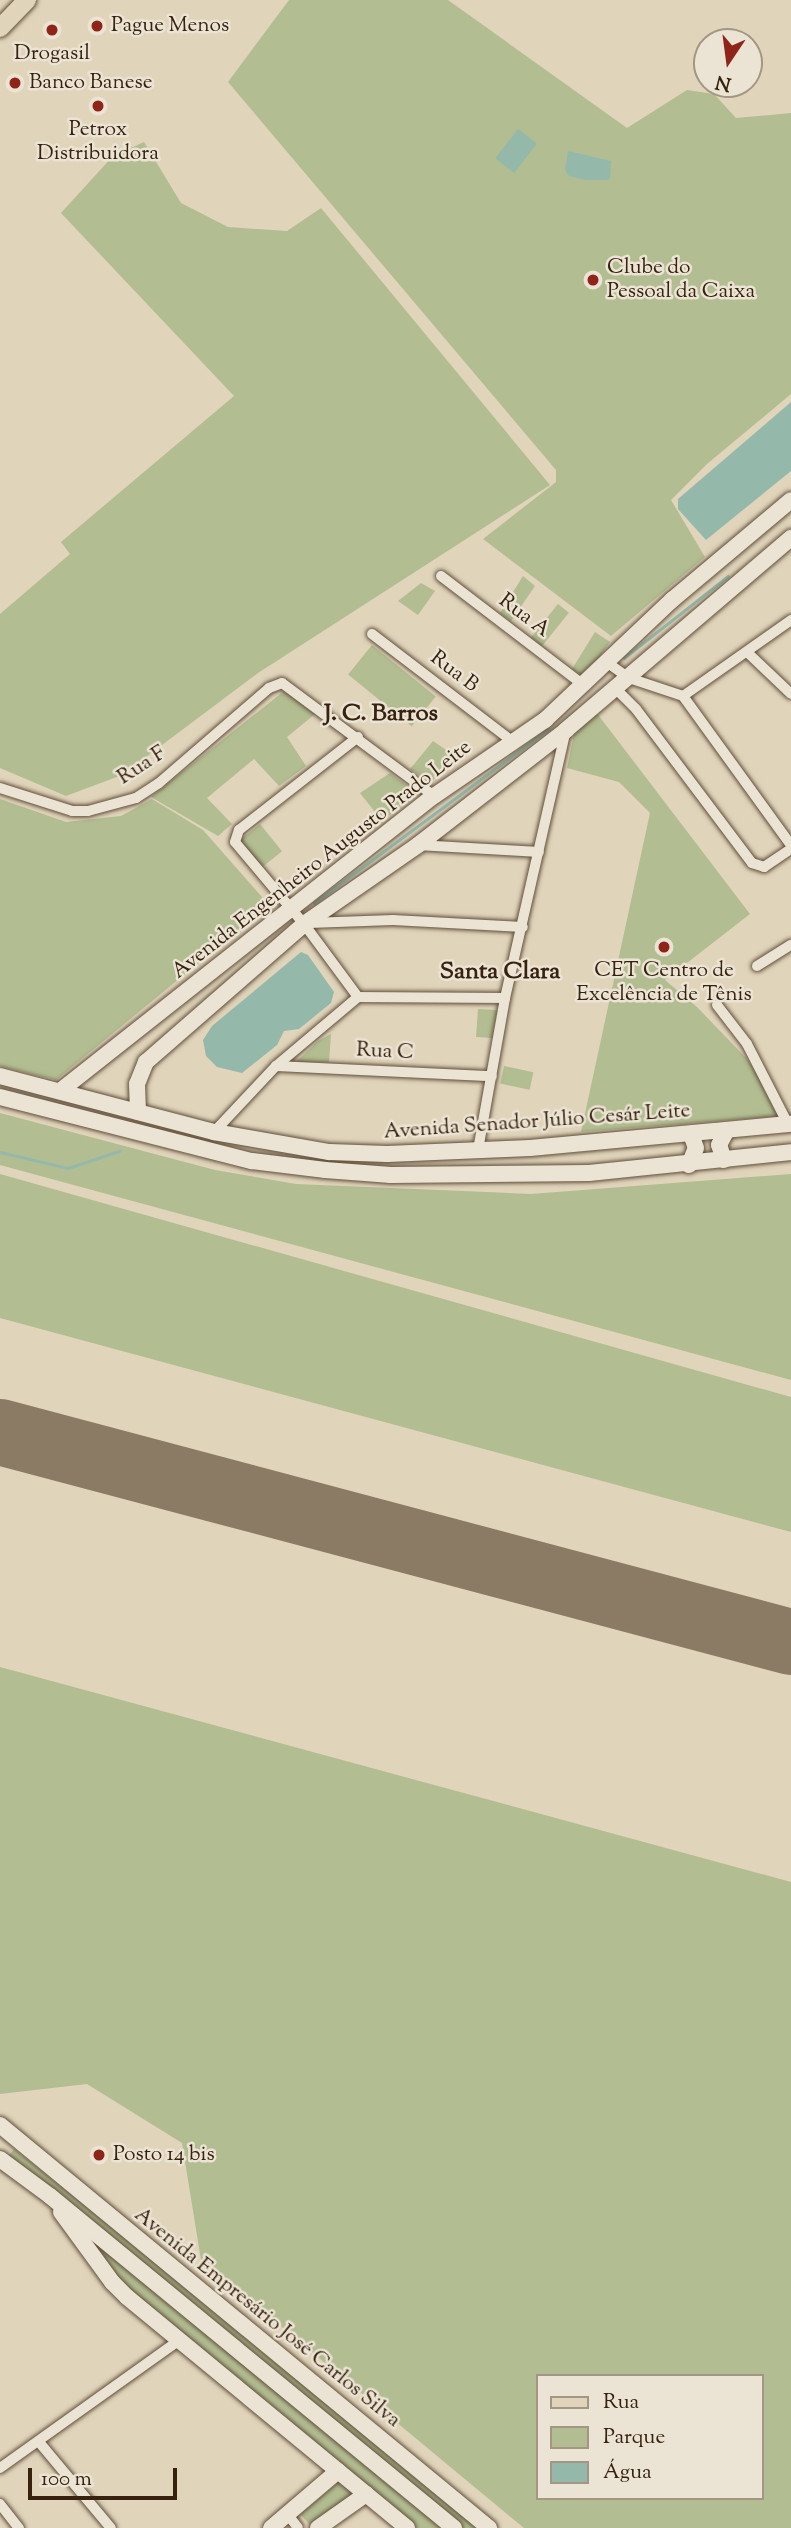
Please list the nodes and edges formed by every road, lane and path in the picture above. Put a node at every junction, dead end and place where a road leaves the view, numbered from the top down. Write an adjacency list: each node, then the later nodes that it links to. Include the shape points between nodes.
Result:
1 (27, 0): 2 (main road)
2 (0, 28)
3 (791, 500): 9 (main road, Avenida Engenheiro Augusto Prado Leite, via 672,600)
4 (791, 538): 10 (main road, Avenida Engenheiro Augusto Prado Leite)
5 (441, 576): 11 (street, Rua A)
6 (791, 620): 8 (street)
7 (372, 634): 17 (street, Rua B)
8 (748, 653): 13 (street); 14 (street)
9 (608, 663): 10 (street); 11 (main road, Avenida Engenheiro Augusto Prado Leite)
10 (629, 678): 12 (main road, Avenida Engenheiro Augusto Prado Leite); 14 (street)
11 (584, 686): 17 (main road, Avenida Engenheiro Augusto Prado Leite)
12 (616, 689): 15 (main road, Avenida Engenheiro Augusto Prado Leite); 21 (street, via 752,863 764,867)
13 (791, 694)
14 (683, 696): 21 (street)
15 (566, 730): 20 (main road, Avenida Engenheiro Augusto Prado Leite); 22 (street)
16 (358, 737): 18 (street, Rua F, via 282,683 269,688 136,798 72,811); 19 (street); 23 (street, via 235,836 239,849)
17 (512, 741): 19 (main road, Avenida Engenheiro Augusto Prado Leite)
18 (0, 788)
19 (434, 796): 23 (main road, Avenida Engenheiro Augusto Prado Leite)
20 (418, 845): 22 (street); 24 (main road, Avenida Engenheiro Augusto Prado Leite)
21 (791, 847)
22 (539, 852): 25 (street)
23 (290, 909): 24 (street); 34 (main road, Avenida Engenheiro Augusto Prado Leite)
24 (304, 924): 25 (street, via 393,920); 28 (street); 36 (main road, Avenida Engenheiro Augusto Prado Leite, via 146,1062 137,1084)
25 (523, 927): 29 (street)
26 (791, 945): 27 (street)
27 (757, 966)
28 (358, 997): 29 (street); 31 (street)
29 (505, 998): 33 (street)
30 (717, 1005): 37 (street, via 747,1044)
31 (276, 1066): 33 (street, Rua C); 39 (street)
32 (0, 1076): 34 (main road, Avenida Senador Júlio Cesár Leite)
33 (492, 1076): 41 (street)
34 (60, 1091): 36 (main road, Avenida Senador Júlio Cesár Leite)
35 (0, 1097): 44 (main road, Avenida Senador Júlio Cesár Leite, via 252,1161 326,1170 391,1175 589,1173)
36 (138, 1112): 39 (main road, Avenida Senador Júlio Cesár Leite)
37 (789, 1124): 38 (main road, Avenida Senador Júlio Cesár Leite)
38 (727, 1130): 40 (main road, Avenida Senador Júlio Cesár Leite); 43 (main road, via 719,1145)
39 (214, 1132): 41 (main road, Avenida Senador Júlio Cesár Leite, via 329,1152)
40 (691, 1134): 41 (main road, Avenida Senador Júlio Cesár Leite); 44 (main road, via 696,1149)
41 (478, 1150)
42 (791, 1152): 43 (main road, Avenida Senador Júlio Cesár Leite)
43 (724, 1160): 44 (main road, Avenida Senador Júlio Cesár Leite)
44 (689, 1165)
45 (0, 2126): 46 (main road, Avenida Empresário José Carlos Silva)
46 (18, 2140): 47 (main road, Avenida Empresário José Carlos Silva, via 7,2146); 62 (main road, Avenida Empresário José Carlos Silva)
47 (1, 2159): 48 (main road, Avenida Empresário José Carlos Silva)
48 (50, 2196): 49 (main road, Avenida Empresário José Carlos Silva, via 112,2282); 61 (main road, Avenida Empresário José Carlos Silva)
49 (178, 2341): 50 (street); 52 (main road, Avenida Empresário José Carlos Silva)
50 (39, 2442): 51 (street); 57 (street)
51 (0, 2468)
52 (338, 2471): 53 (main road, Avenida Empresário José Carlos Silva); 55 (main road)
53 (366, 2494): 59 (main road); 60 (main road, Avenida Empresário José Carlos Silva)
54 (0, 2504): 56 (street)
55 (293, 2522): 58 (main road)
56 (19, 2528)
57 (111, 2528)
58 (271, 2528)
59 (318, 2528)
60 (407, 2528)
61 (454, 2528)
62 (489, 2528)

